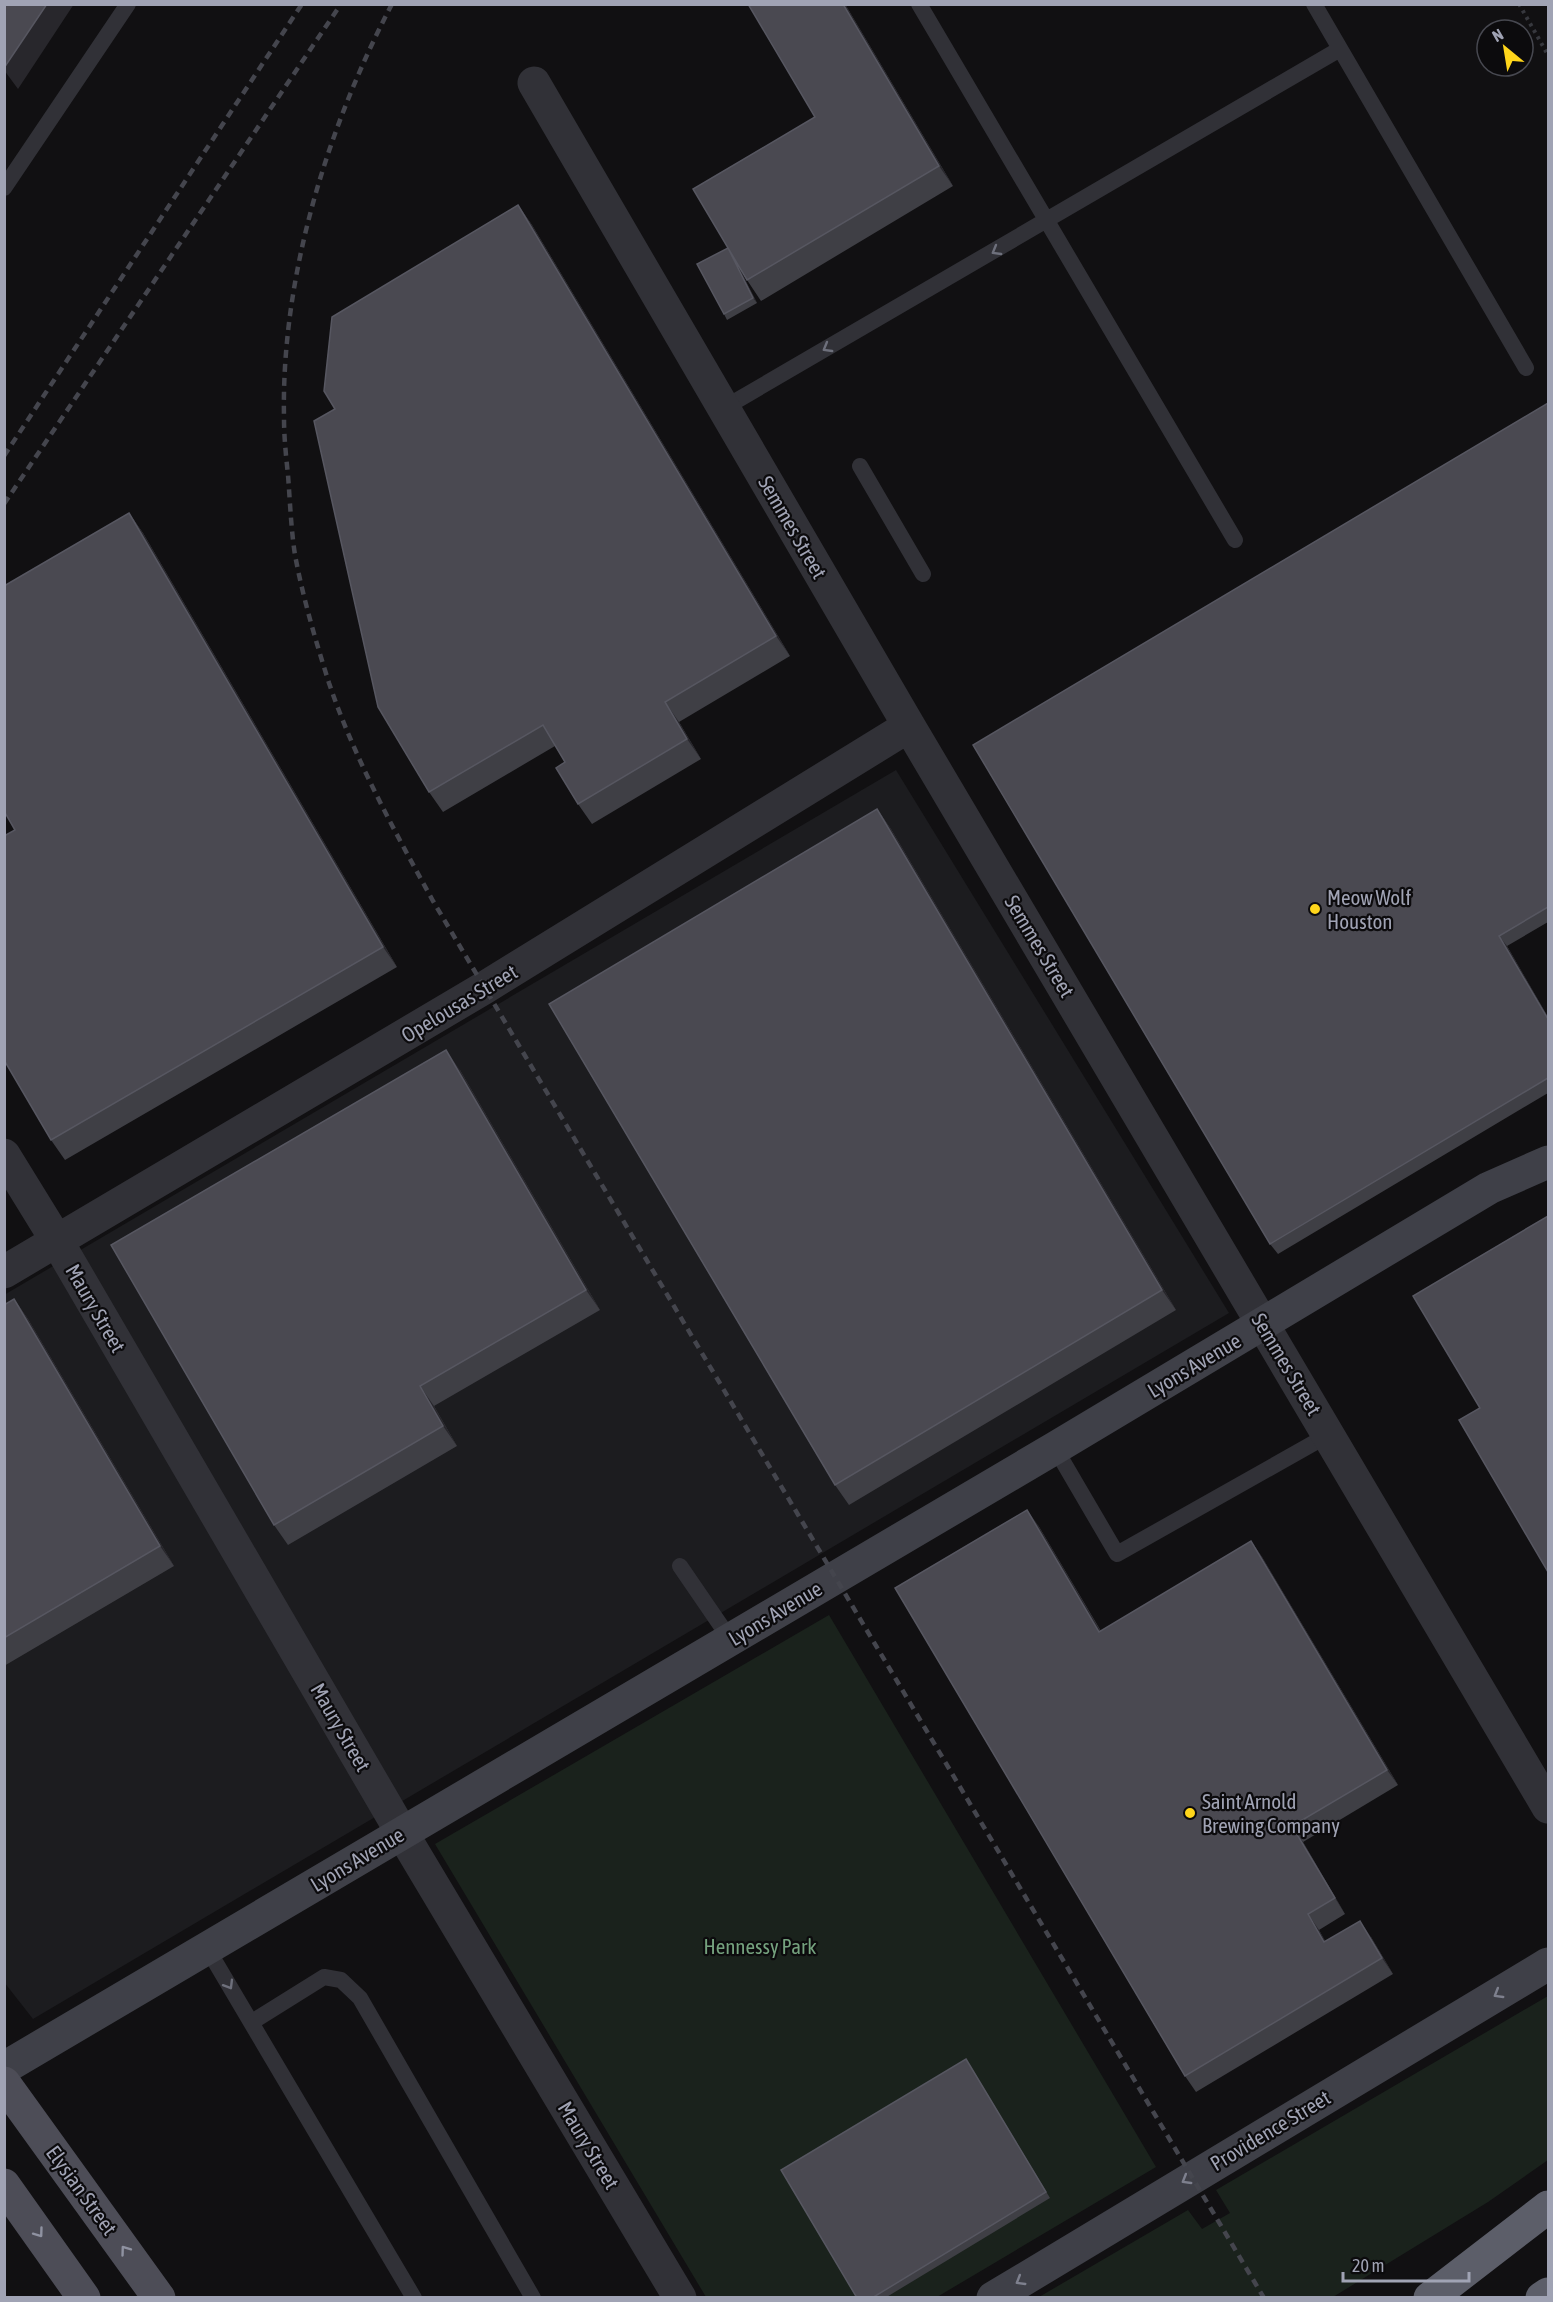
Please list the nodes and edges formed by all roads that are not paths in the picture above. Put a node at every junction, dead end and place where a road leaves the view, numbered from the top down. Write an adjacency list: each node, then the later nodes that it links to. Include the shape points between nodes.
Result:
1 (128, 4): 6 (lane)
2 (919, 4): 7 (lane)
3 (1314, 4): 4 (lane)
4 (1340, 50): 7 (lane); 8 (lane)
5 (534, 83): 9 (street, Semmes Street)
6 (4, 188)
7 (1047, 221): 9 (lane, one-way to 9); 11 (lane)
8 (1526, 369)
9 (724, 408): 13 (street, Semmes Street)
10 (860, 466): 12 (lane)
11 (1235, 540)
12 (923, 574)
13 (909, 726): 16 (street, Opelousas Street, via 494,982); 18 (street, Semmes Street)
14 (4, 1155): 16 (street, Maury Street)
15 (1548, 1162): 18 (street, Lyons Avenue, via 1489,1188)
16 (57, 1241): 17 (street, Opelousas Street); 24 (street, Maury Street)
17 (4, 1272)
18 (1263, 1324): 19 (street, Semmes Street); 20 (street, Lyons Avenue)
19 (1328, 1435): 20 (lane, via 1117,1554); 23 (street, Semmes Street)
20 (1055, 1448): 22 (street, Lyons Avenue)
21 (680, 1566): 22 (lane)
22 (730, 1639): 24 (street, Lyons Avenue)
23 (1548, 1807)
24 (402, 1833): 25 (street, Lyons Avenue); 37 (street, Maury Street)
25 (207, 1948): 27 (lane, one-way to 27); 28 (street, Lyons Avenue)
26 (1548, 1964): 38 (street, Providence Street, one-way to 38)
27 (252, 2022): 35 (lane); 36 (lane, via 324,1977 341,1980 360,1998)
28 (4, 2068)
29 (4, 2083): 34 (main road, Elysian Street, one-way to 29)
30 (4, 2186): 33 (main road, one-way to 33)
31 (1548, 2207): 39 (highway)
32 (1548, 2294): 40 (highway)
33 (84, 2298)
34 (159, 2298)
35 (414, 2298)
36 (533, 2298)
37 (680, 2298)
38 (993, 2298)
39 (1430, 2298)
40 (1542, 2298)

